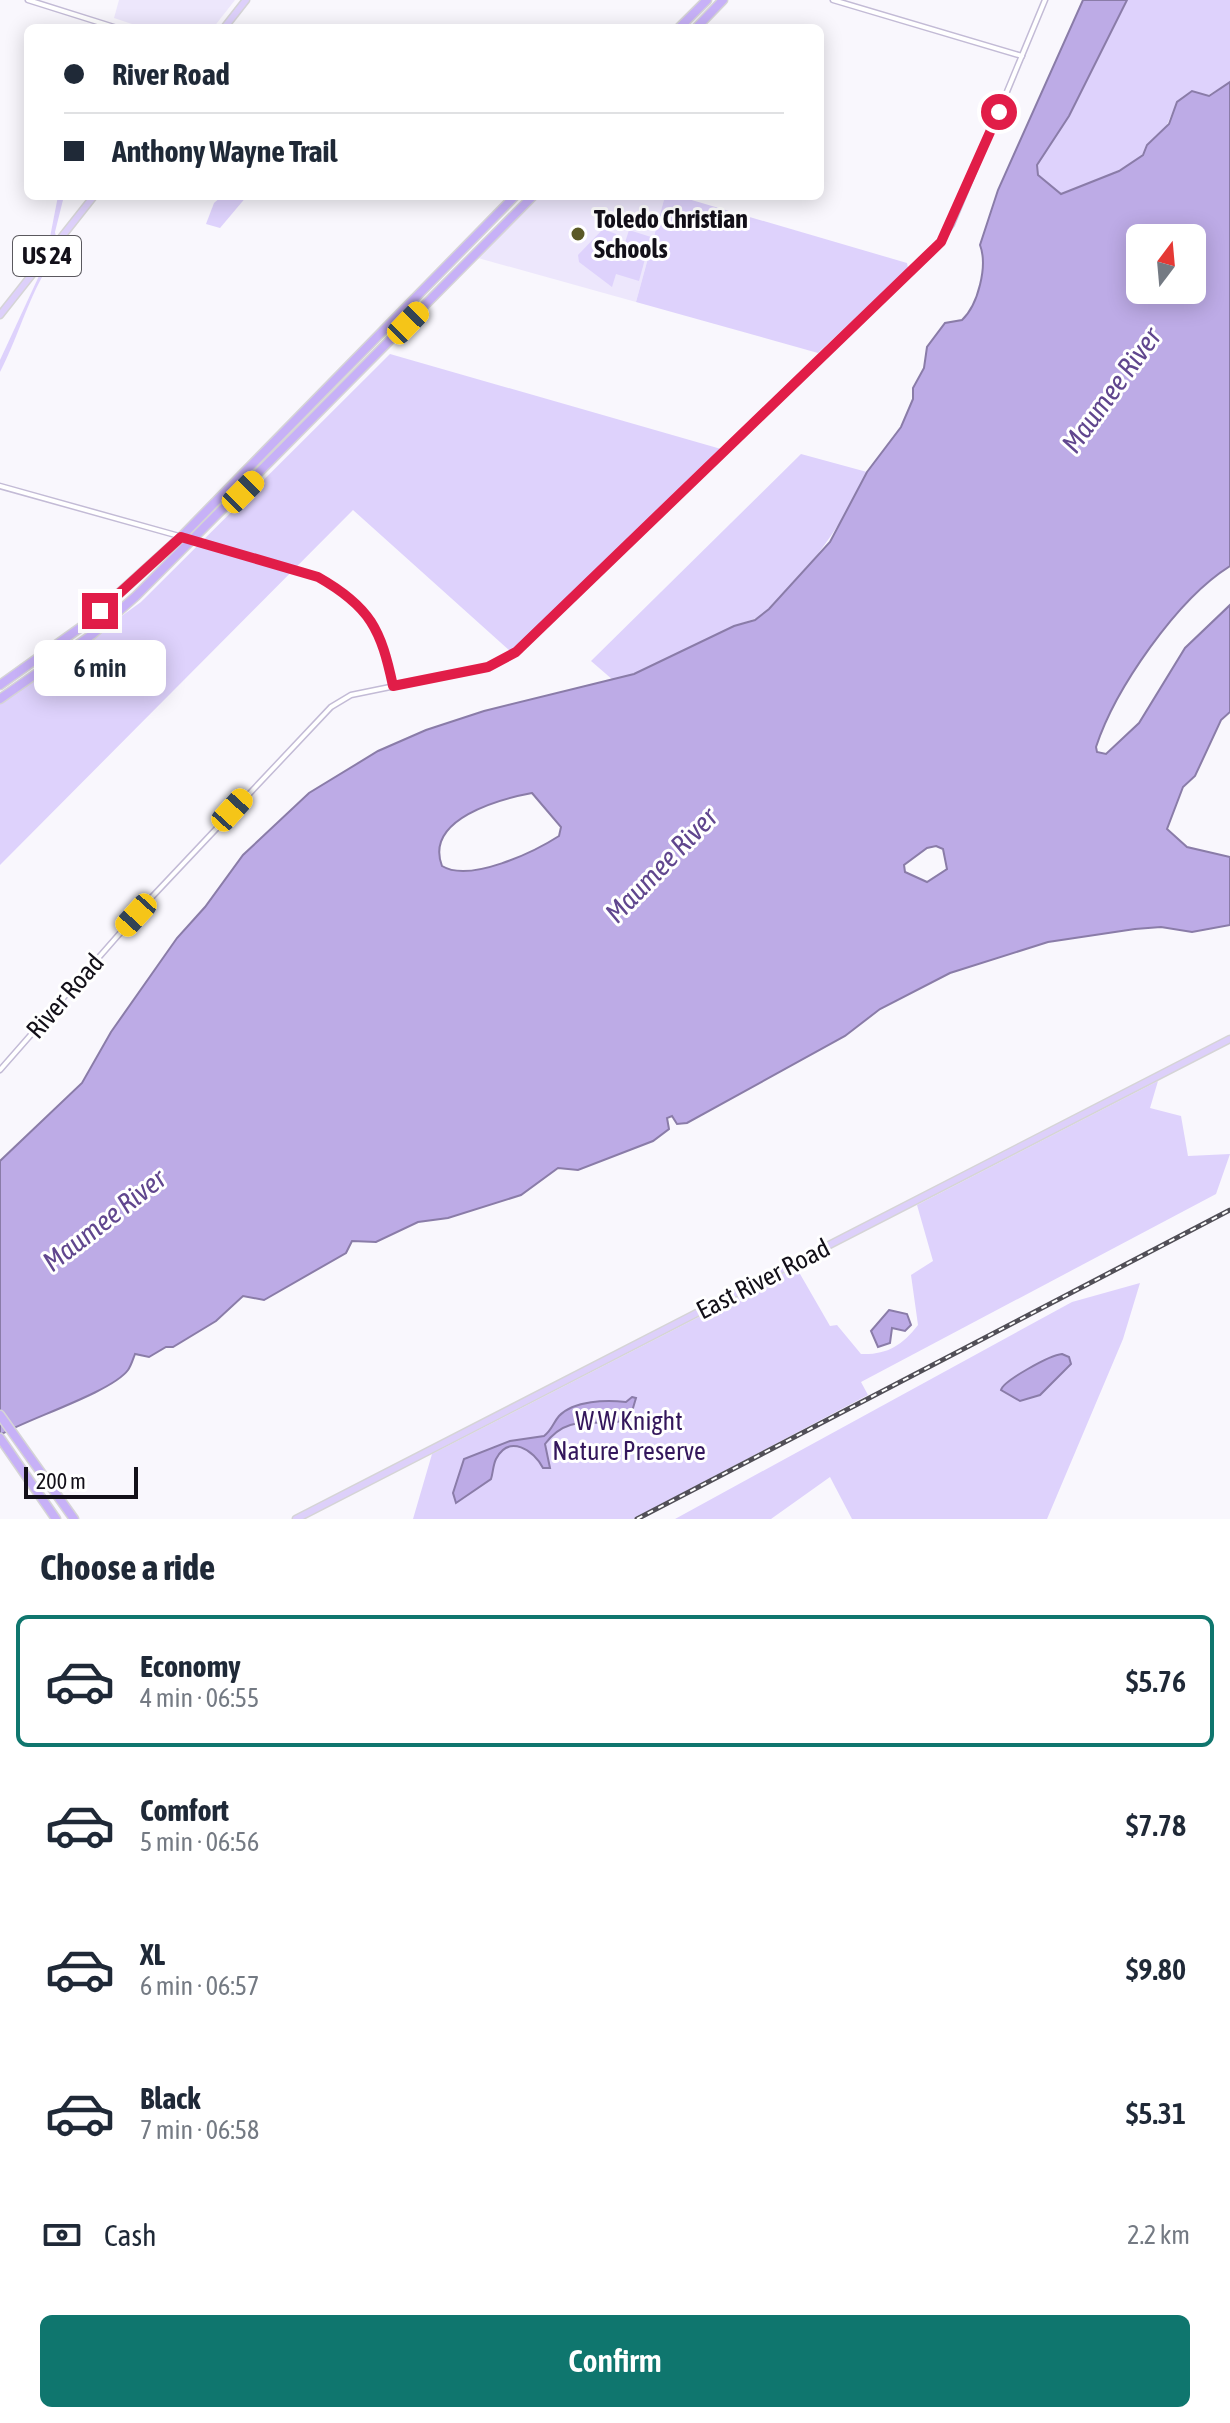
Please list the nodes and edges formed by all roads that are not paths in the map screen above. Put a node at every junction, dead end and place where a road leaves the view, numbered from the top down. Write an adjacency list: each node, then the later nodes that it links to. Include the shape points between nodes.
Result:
1 (28, 0): 8 (street)
2 (246, 0): 9 (main road)
3 (707, 0): 10 (highway)
4 (717, 0): 11 (highway)
5 (723, 0): 12 (highway)
6 (833, 0): 13 (street)
7 (1045, 0): 13 (street, River Road)
8 (104, 24)
9 (227, 24)
10 (683, 24)
11 (698, 24)
12 (699, 24)
13 (1022, 56): 24 (street, River Road, via 952,224 935,249 516,652 488,667)
14 (91, 200): 17 (main road, US 24)
15 (511, 200): 19 (highway)
16 (529, 200): 21 (highway)
17 (0, 315)
18 (0, 486): 20 (street)
19 (226, 491): 20 (highway); 21 (highway, via 196,529)
20 (181, 537): 21 (street); 22 (highway, via 179,548); 23 (highway, via 84,625)
21 (195, 541): 22 (highway); 24 (street, via 318,577 342,592 381,635)
22 (136, 596): 25 (highway, via 93,634)
23 (0, 685)
24 (393, 686): 27 (street, River Road, via 351,695 331,707 150,899)
25 (0, 699)
26 (1230, 1039): 32 (main road, East River Road)
27 (0, 1070)
28 (0, 1415): 31 (highway)
29 (0, 1438): 30 (highway)
30 (56, 1519)
31 (74, 1519)
32 (296, 1519)

